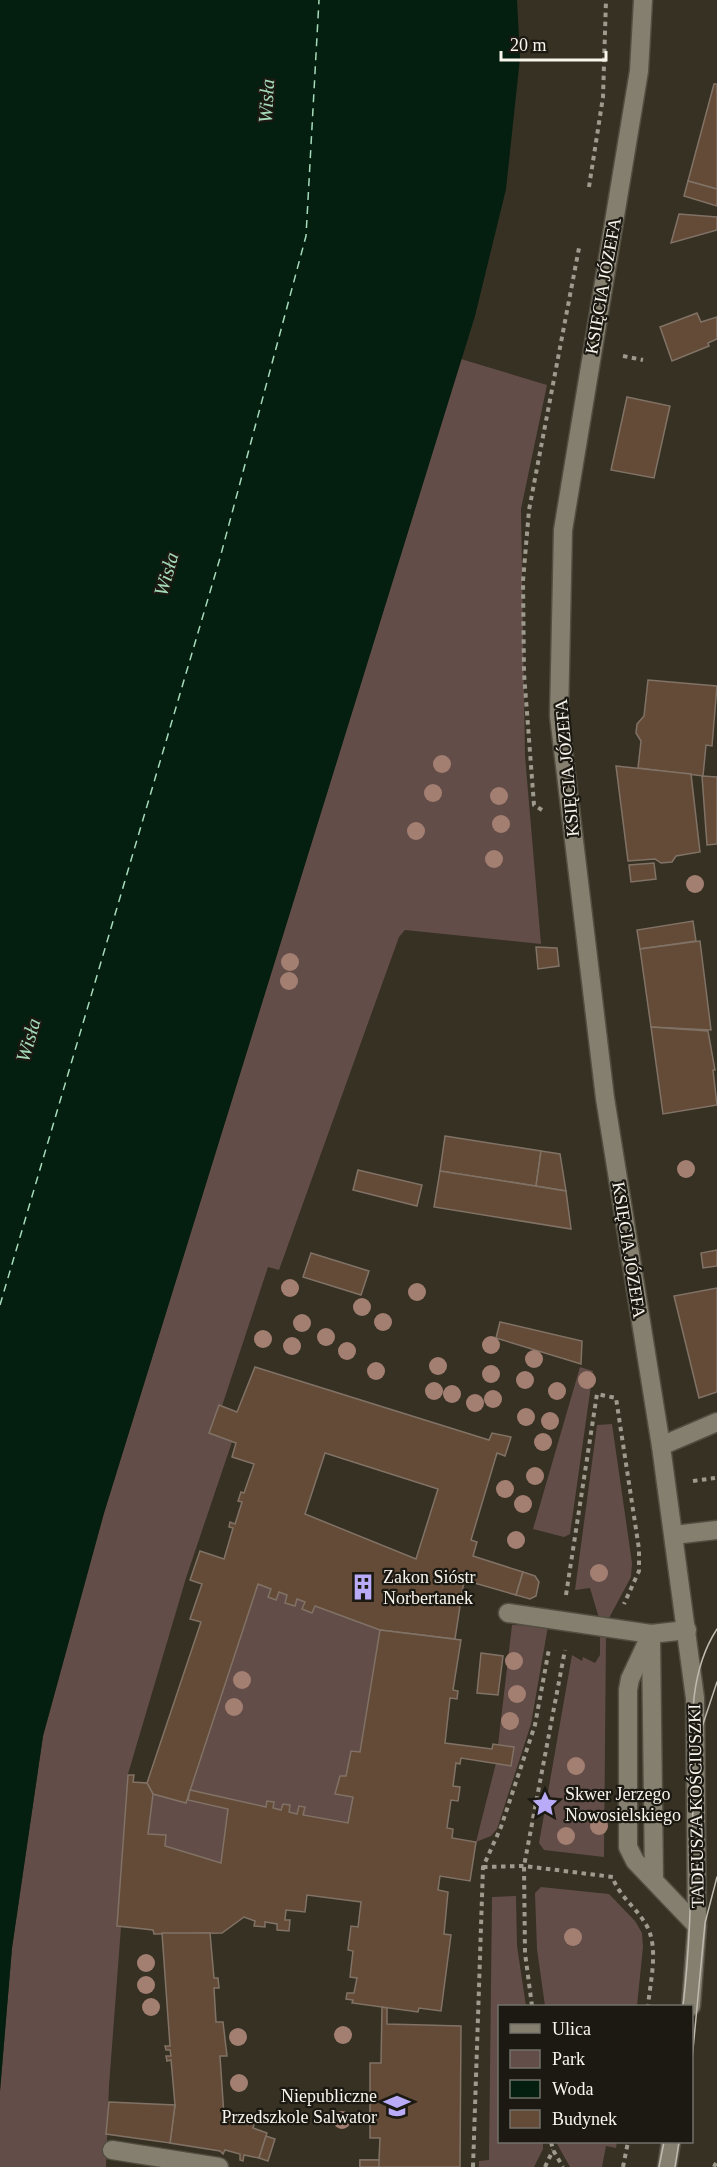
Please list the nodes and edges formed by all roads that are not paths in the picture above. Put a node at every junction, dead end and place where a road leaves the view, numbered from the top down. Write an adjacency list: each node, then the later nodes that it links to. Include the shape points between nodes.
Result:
1 (643, 0): 3 (street, KSIĘCIA JÓZEFA, via 639,70 563,530 560,716 605,1098)
2 (717, 1422): 3 (street)
3 (661, 1446): 5 (street, KSIĘCIA JÓZEFA)
4 (717, 1530): 5 (street)
5 (674, 1535): 7 (street, TADEUSZA KOŚCIUSZKI)
6 (508, 1613): 8 (street)
7 (687, 1630): 8 (street); 10 (street, TADEUSZA KOŚCIUSZKI, via 695,1698)
8 (651, 1634): 9 (street); 9 (street, via 628,1690 628,1847)
9 (654, 1879): 10 (street)
10 (697, 1926): 11 (street, TADEUSZA KOŚCIUSZKI)
11 (691, 2005)
12 (671, 2143): 15 (street)
13 (111, 2150): 14 (street)
14 (219, 2167)
15 (667, 2167)

